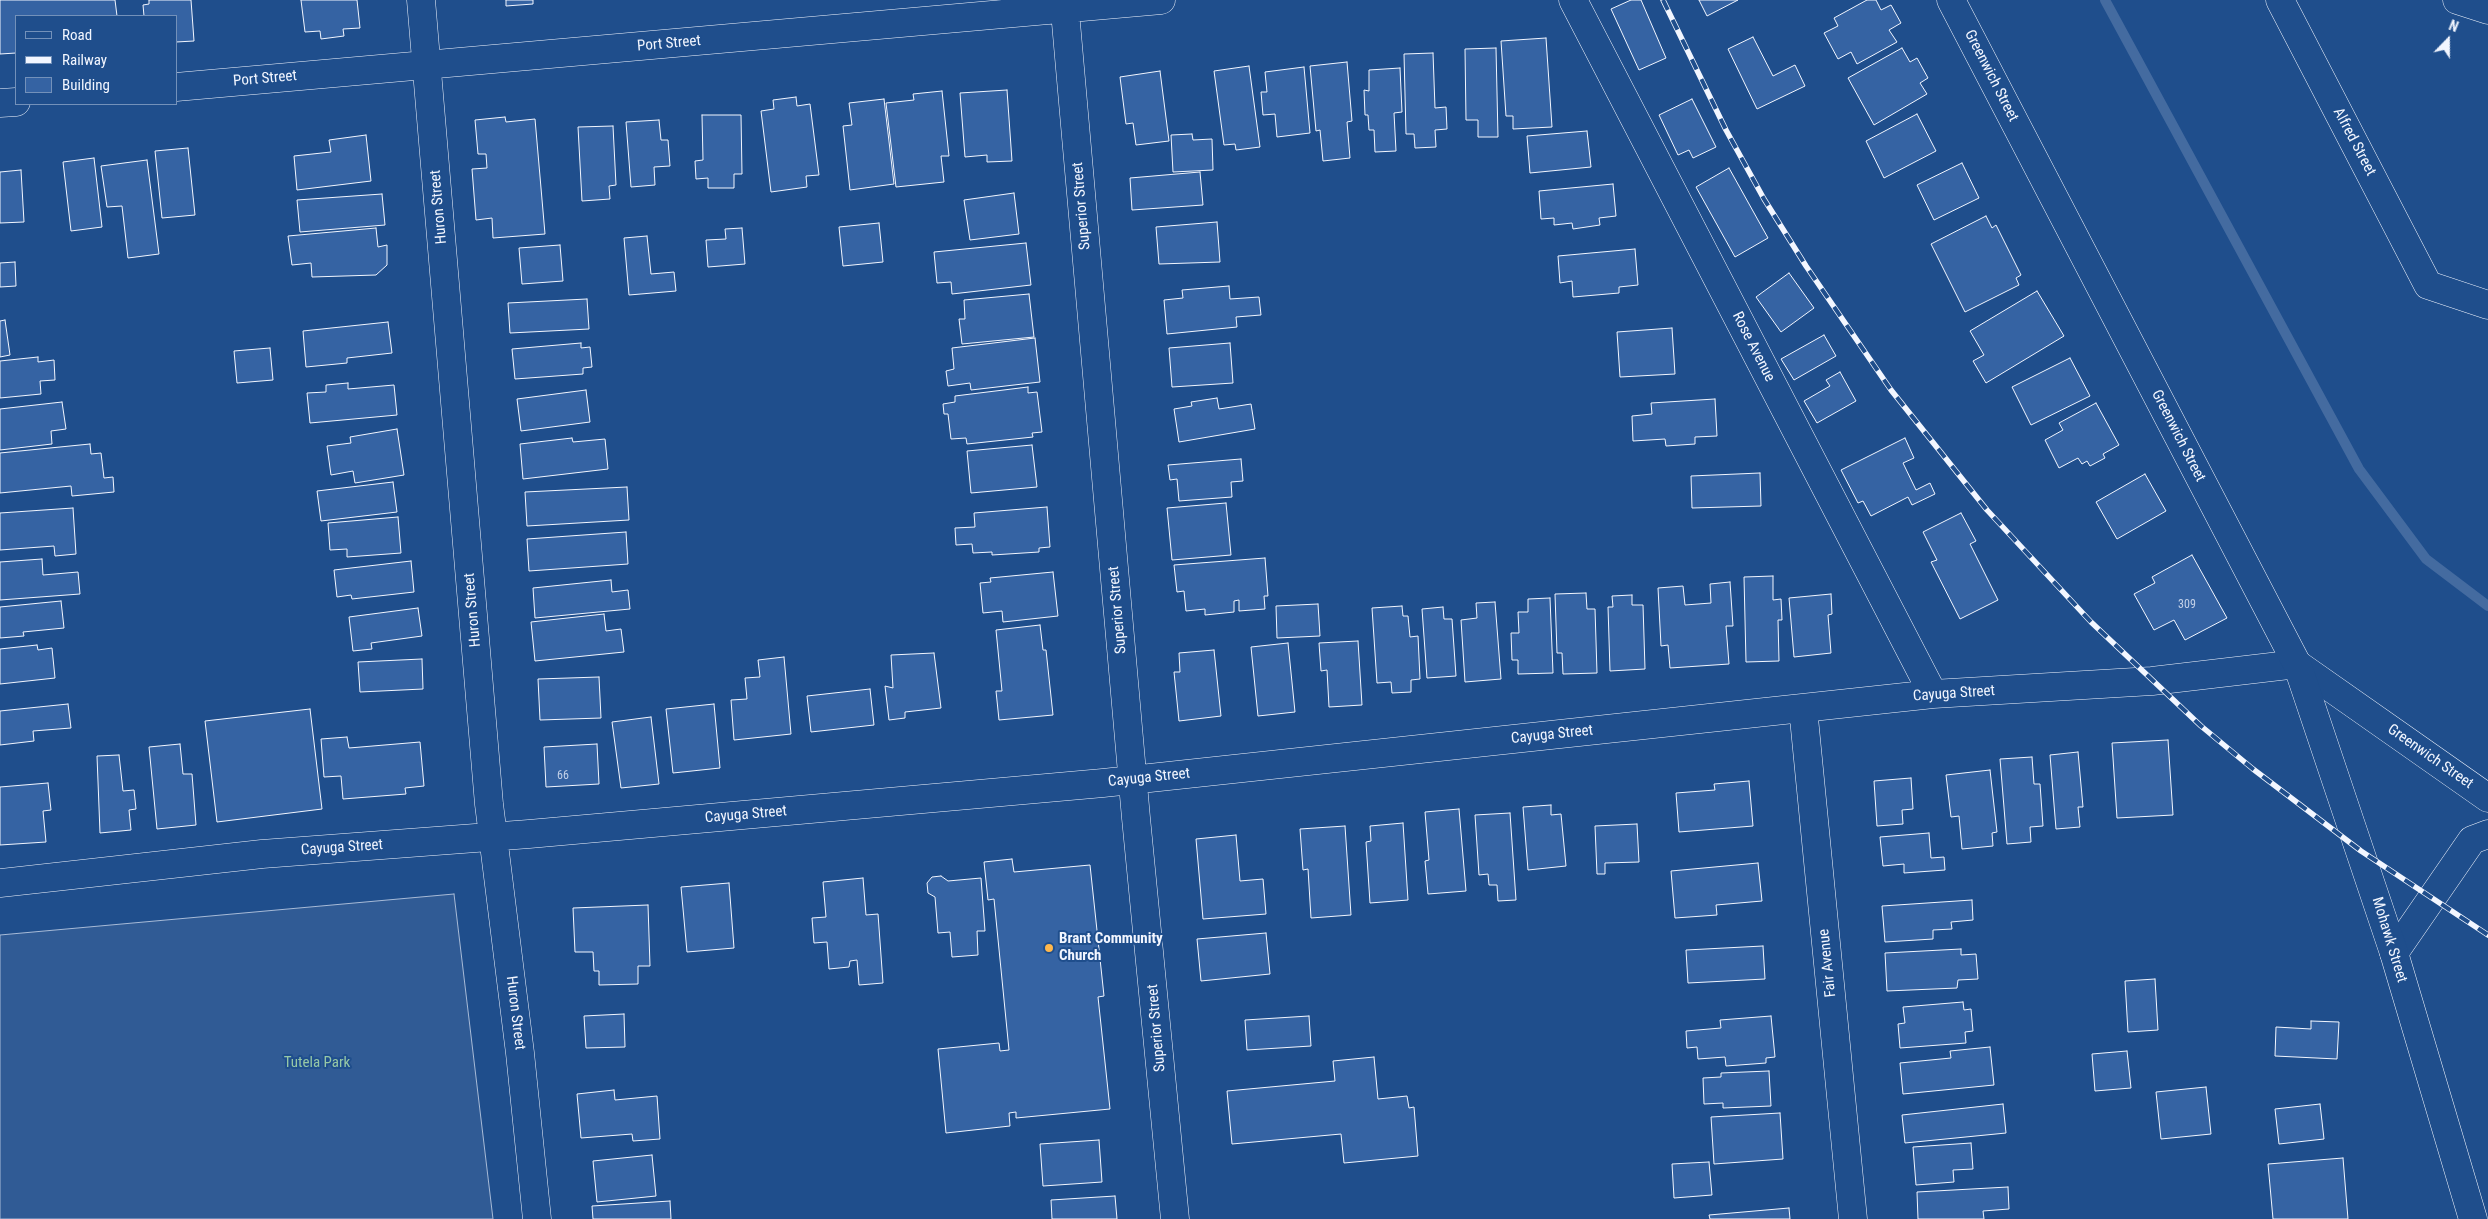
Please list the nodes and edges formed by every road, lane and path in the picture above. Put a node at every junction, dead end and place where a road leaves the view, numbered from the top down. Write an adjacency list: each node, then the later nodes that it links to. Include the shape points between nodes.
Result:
1 (421, 0): 9 (street, Huron Street)
2 (1161, 0): 7 (street, Port Street)
3 (1573, 0): 15 (street, Rose Avenue)
4 (1951, 0): 14 (street, Greenwich Street)
5 (2280, 0): 13 (street, Alfred Street, via 2428,284)
6 (2457, 0): 8 (street)
7 (1064, 5): 9 (street, Port Street); 17 (street, Superior Street)
8 (2488, 10)
9 (427, 65): 10 (street, Port Street); 20 (street, Huron Street)
10 (178, 87)
11 (15, 102): 12 (street)
12 (0, 103)
13 (2488, 305)
14 (2297, 664): 15 (street, Cayuga Street, via 2152,680); 18 (street, Greenwich Street); 22 (street, Mohawk Street)
15 (1933, 694): 16 (street, Cayuga Street)
16 (1804, 708): 17 (street, Cayuga Street); 25 (street, Fair Avenue)
17 (1134, 780): 20 (street, Cayuga Street); 24 (street, Superior Street)
18 (2488, 798)
19 (2488, 834): 22 (street, via 2472,840)
20 (493, 837): 21 (street, Cayuga Street, via 262,854); 23 (street, Huron Street)
21 (0, 883)
22 (2394, 953): 26 (street, Mohawk Street)
23 (537, 1219)
24 (1175, 1219)
25 (1853, 1219)
26 (2473, 1219)

